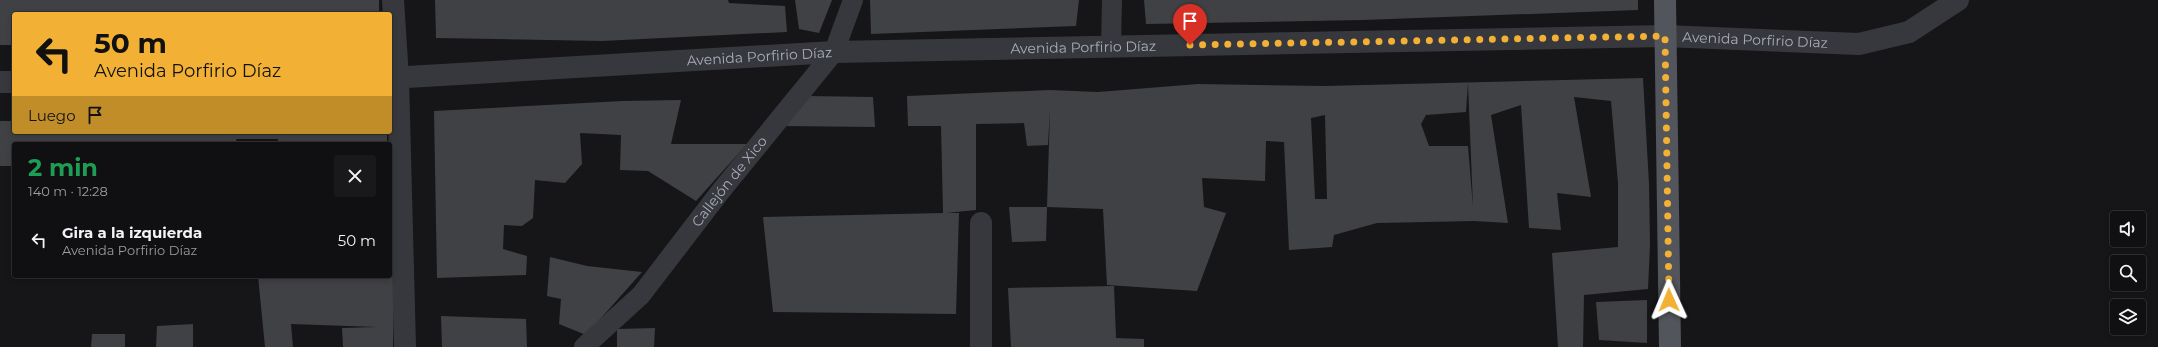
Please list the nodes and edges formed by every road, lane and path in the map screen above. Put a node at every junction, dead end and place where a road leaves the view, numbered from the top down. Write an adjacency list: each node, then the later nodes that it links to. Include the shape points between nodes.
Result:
1 (393, 0): 9 (street)
2 (853, 0): 8 (lane, Callejón de Xico)
3 (1112, 0): 7 (lane)
4 (1665, 0): 6 (main road)
5 (1958, 0): 6 (street, Avenida Porfirio Díaz, via 1909,32 1859,44)
6 (1665, 36): 7 (street, Avenida Porfirio Díaz); 16 (main road)
7 (1111, 47): 8 (street, Avenida Porfirio Díaz)
8 (834, 52): 9 (street, Avenida Porfirio Díaz); 14 (lane, Callejón de Xico, via 720,192 641,295)
9 (394, 78): 13 (street)
10 (0, 82): 11 (street)
11 (12, 82)
12 (981, 223): 15 (street)
13 (405, 347)
14 (584, 347)
15 (981, 347)
16 (1670, 347)

